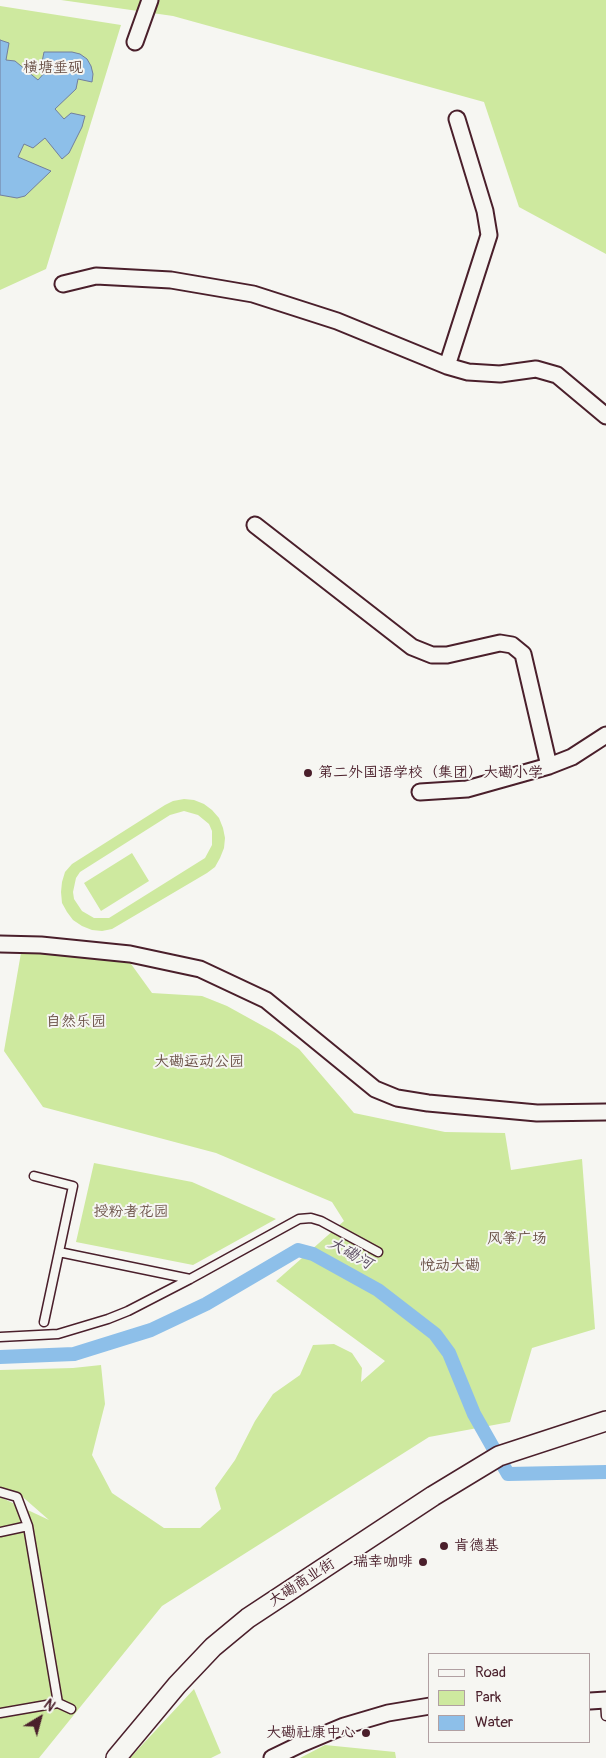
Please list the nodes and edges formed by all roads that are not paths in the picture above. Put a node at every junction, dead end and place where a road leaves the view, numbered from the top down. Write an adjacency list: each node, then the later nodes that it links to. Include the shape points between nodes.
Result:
1 (150, 0): 2 (street)
2 (135, 42)
3 (457, 119): 5 (street, via 489,235)
4 (62, 284): 5 (street, via 96,276 171,280 253,294 337,321)
5 (447, 366): 6 (street, via 468,372 500,374 536,369 557,375)
6 (606, 416)
7 (255, 525): 9 (street, via 412,647 432,655 447,655 500,643 512,645 523,654)
8 (606, 735): 9 (street, via 572,757)
9 (549, 766): 10 (street, via 467,789)
10 (420, 792)
11 (0, 944): 12 (street, via 130,954 200,969 266,1000 375,1089 397,1098 537,1113)
12 (606, 1112)
13 (34, 1176): 14 (lane, via 73,1186)
14 (59, 1252): 16 (lane); 17 (lane)
15 (378, 1252): 16 (lane, via 321,1221 299,1218)
16 (190, 1280): 18 (lane, via 128,1311 81,1328 58,1334)
17 (44, 1322)
18 (0, 1337)
19 (606, 1421): 27 (street, 大磡商业街, via 499,1456 248,1618 212,1648)
20 (0, 1492): 21 (lane, via 17,1497)
21 (28, 1526): 22 (lane); 23 (lane)
22 (0, 1532)
23 (58, 1703): 25 (lane); 26 (lane)
24 (428, 1706): 28 (street, via 388,1713 344,1726)
25 (71, 1709)
26 (0, 1713)
27 (116, 1758)
28 (272, 1758)

